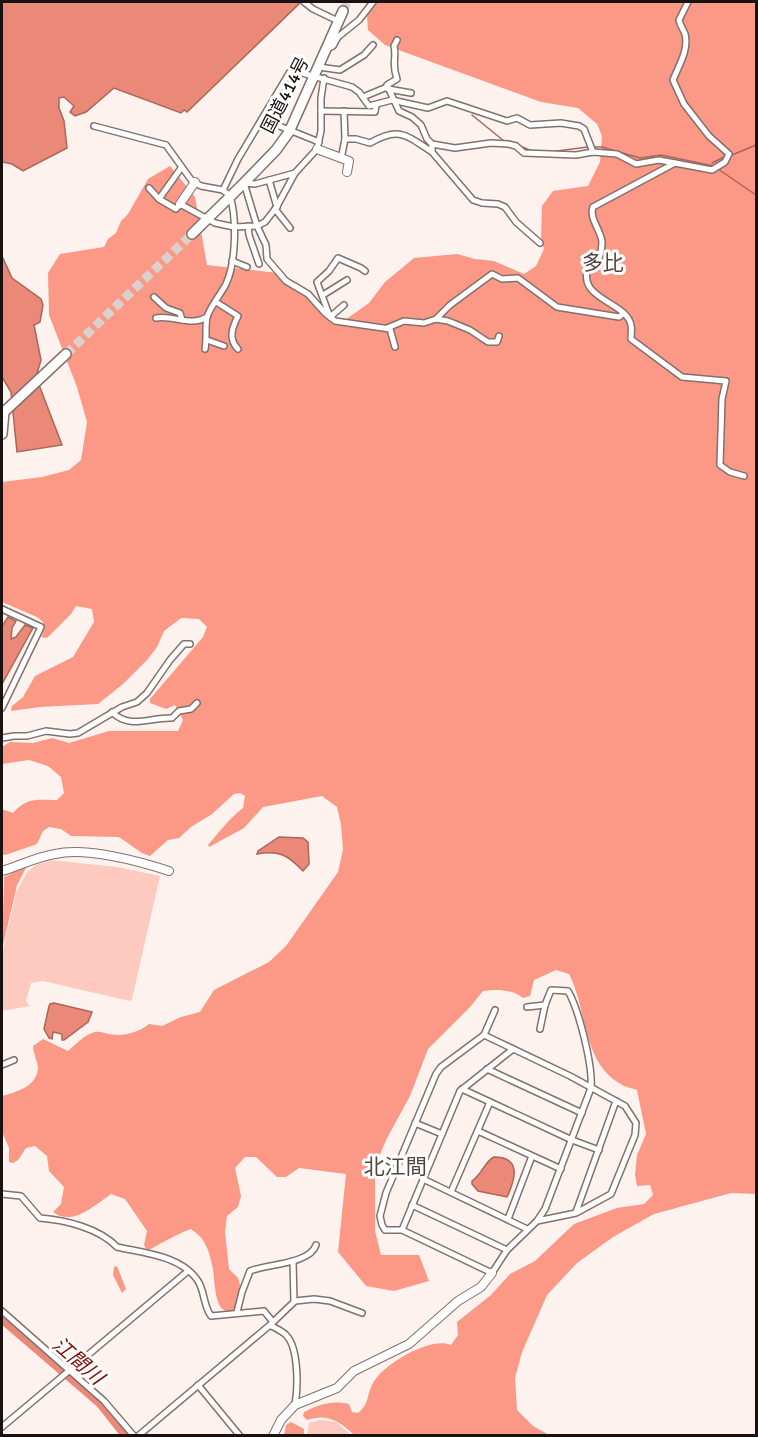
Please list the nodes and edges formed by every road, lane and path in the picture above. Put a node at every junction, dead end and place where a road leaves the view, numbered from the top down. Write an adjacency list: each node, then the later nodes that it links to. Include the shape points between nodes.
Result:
1 (304, 2): 5 (street)
2 (373, 2): 8 (street)
3 (688, 2): 26 (street, via 679,20 685,47 673,80 684,104 729,157 712,170)
4 (343, 11): 5 (highway, 国道414号)
5 (338, 21): 8 (highway, 国道414号)
6 (397, 40): 10 (street, via 392,66 397,79 387,84)
7 (373, 45): 9 (street, via 339,70)
8 (327, 49): 9 (highway, 国道414号)
9 (319, 74): 12 (street, via 352,87); 15 (street); 17 (street, via 291,69); 19 (highway, 国道414号)
10 (388, 88): 11 (street); 12 (street); 13 (street)
11 (411, 93)
12 (363, 97): 14 (street, via 369,106)
13 (392, 100): 14 (street); 21 (street, via 399,111 421,125); 24 (street, via 428,108 447,101 507,121 517,118 530,125 579,126)
14 (376, 105): 16 (street, via 375,112)
15 (321, 111): 16 (street); 22 (street)
16 (344, 111): 20 (street)
17 (262, 119): 19 (street); 34 (street, via 235,165)
18 (94, 126): 27 (street, via 166,145)
19 (289, 132): 22 (street); 32 (highway, 国道414号)
20 (345, 139): 23 (street, via 370,143 398,133); 25 (street)
21 (432, 144): 23 (street); 24 (street, via 454,148 507,144 524,153)
22 (318, 145): 25 (street); 29 (street)
23 (432, 152): 44 (street, via 473,200 505,207)
24 (593, 152): 26 (street, via 617,154 636,164 659,160)
25 (341, 159): 28 (street, via 349,161)
26 (675, 163): 54 (street, via 592,210 602,247 599,258 588,267 586,280 592,290)
27 (181, 168): 31 (street); 35 (street)
28 (347, 172)
29 (295, 173): 30 (street); 37 (street)
30 (269, 180): 32 (street); 37 (street)
31 (195, 182): 34 (street); 36 (street)
32 (244, 183): 34 (highway, 国道414号); 40 (street)
33 (148, 188): 35 (street)
34 (227, 193): 38 (highway, 国道414号); 41 (street)
35 (159, 199): 36 (street, via 176,208)
36 (180, 204): 38 (street)
37 (276, 208): 40 (street); 42 (street)
38 (207, 218): 41 (street); 43 (highway, 国道414号)
39 (248, 226): 40 (street); 41 (street); 46 (street)
40 (257, 226): 55 (street, via 266,245 267,259 286,281 308,294)
41 (234, 227): 45 (street)
42 (290, 228)
43 (192, 234)
44 (540, 243)
45 (232, 261): 47 (street); 52 (street)
46 (259, 264)
47 (247, 267)
48 (365, 271): 50 (street, via 338,258 317,282)
49 (347, 280): 50 (street)
50 (323, 295): 55 (street)
51 (154, 297): 59 (street, via 180,314)
52 (216, 302): 56 (street); 66 (street, via 238,316 231,339)
53 (344, 305): 55 (street)
54 (623, 314): 58 (street, via 615,318 563,308 518,278 502,279 492,274); 70 (street, via 631,323 632,341 682,377 726,381 720,465)
55 (330, 316): 60 (street, via 335,321)
56 (207, 317): 59 (street, via 196,322); 62 (street)
57 (156, 318): 59 (street)
58 (436, 319): 60 (street, via 424,323 404,321); 61 (street, via 470,330 488,342 497,342)
59 (182, 320)
60 (387, 328): 64 (street)
61 (500, 336)
62 (207, 340): 63 (street); 65 (street)
63 (224, 346)
64 (395, 347)
65 (204, 349)
66 (238, 350)
67 (66, 354): 68 (highway)
68 (5, 411): 69 (highway)
69 (2, 434)
70 (744, 476)
71 (2, 609): 74 (street, via 41,627)
72 (190, 644): 75 (street, via 184,644 137,702)
73 (197, 703): 75 (street, via 172,718 136,723 120,720)
74 (2, 708)
75 (112, 712): 76 (street, via 78,733 46,731)
76 (2, 738)
77 (2, 871): 78 (street, via 39,857 75,851)
78 (169, 871)
79 (544, 1005): 80 (street); 82 (street); 88 (street, via 551,990 565,990 570,996 590,1059)
80 (527, 1007)
81 (495, 1010): 83 (street)
82 (540, 1029)
83 (484, 1035): 84 (street); 93 (street, via 441,1067)
84 (513, 1049): 87 (street); 88 (street)
85 (14, 1060): 86 (street)
86 (2, 1065)
87 (487, 1069): 89 (street); 92 (street)
88 (591, 1088): 90 (street); 92 (street)
89 (462, 1089): 91 (street); 95 (street)
90 (616, 1101): 97 (street); 104 (street, via 625,1106 636,1123 635,1136 611,1194)
91 (490, 1102): 94 (street); 96 (street)
92 (582, 1113): 96 (street)
93 (415, 1123): 95 (street); 108 (street, via 380,1216 383,1228)
94 (478, 1131): 98 (street); 101 (street)
95 (442, 1134): 100 (street)
96 (572, 1140): 97 (street); 99 (street)
97 (599, 1150): 104 (street)
98 (532, 1156): 99 (street); 105 (street)
99 (561, 1169): 106 (street)
100 (423, 1179): 101 (street); 103 (street)
101 (451, 1192): 105 (street)
102 (2, 1194): 112 (street, via 21,1196 40,1218 89,1230 117,1247 180,1264)
103 (412, 1205): 108 (street); 110 (street)
104 (576, 1213): 106 (street)
105 (508, 1219): 107 (street)
106 (537, 1221): 107 (street)
107 (527, 1229): 110 (street)
108 (402, 1230): 113 (street)
109 (316, 1245): 111 (street, via 312,1253)
110 (507, 1250): 113 (street)
111 (293, 1261): 114 (street); 116 (street, via 250,1271)
112 (188, 1271): 116 (street, via 197,1280 211,1316); 119 (street)
113 (492, 1273): 121 (street, via 481,1287 458,1301 415,1340 354,1371 337,1388)
114 (295, 1301): 117 (street, via 330,1301); 118 (street)
115 (2, 1311): 119 (street)
116 (237, 1312): 118 (street, via 264,1311)
117 (362, 1313)
118 (271, 1324): 120 (street); 121 (street, via 289,1339 298,1377)
119 (66, 1373): 122 (street); 123 (street, via 104,1401)
120 (198, 1385): 123 (street); 124 (street)
121 (295, 1405): 125 (street)
122 (2, 1427)
123 (136, 1436)
124 (240, 1436)
125 (273, 1436)

